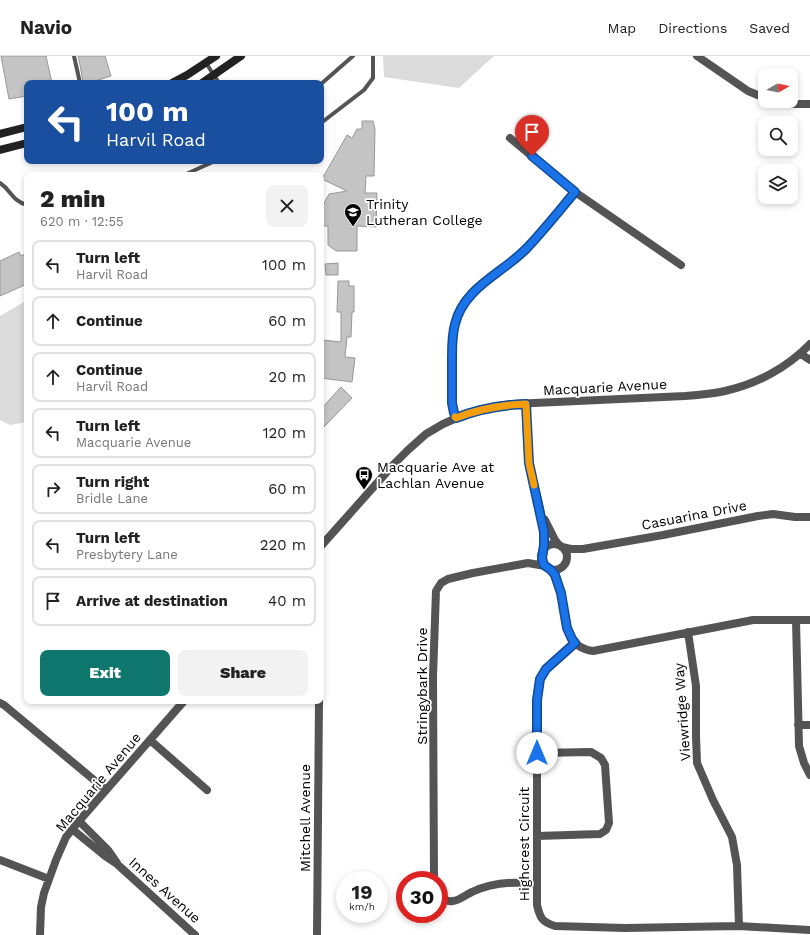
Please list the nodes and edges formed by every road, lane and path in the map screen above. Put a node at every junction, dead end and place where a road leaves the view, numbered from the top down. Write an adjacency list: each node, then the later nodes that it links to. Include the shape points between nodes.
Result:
1 (74, 56): 9 (lane)
2 (216, 56): 7 (main road)
3 (241, 56): 8 (main road)
4 (353, 56): 11 (lane)
5 (373, 56): 15 (lane, via 373,78 364,90)
6 (697, 56): 12 (street, via 748,92)
7 (206, 63): 8 (lane); 10 (main road)
8 (216, 79)
9 (79, 80)
10 (177, 80)
11 (324, 81)
12 (758, 96)
13 (798, 104): 14 (street)
14 (810, 104)
15 (324, 121)
16 (24, 128): 17 (main road)
17 (0, 134)
18 (510, 138): 24 (street)
19 (24, 144): 20 (main road)
20 (0, 150)
21 (208, 164): 22 (lane)
22 (191, 172)
23 (0, 183): 25 (lane, via 14,198)
24 (575, 192): 26 (street); 31 (street, via 527,248 476,289 459,311 452,339 452,403)
25 (24, 204)
26 (681, 265)
27 (810, 344): 28 (street, Macquarie Avenue)
28 (801, 354): 29 (street); 30 (street, Macquarie Avenue, via 773,373 726,391 685,396)
29 (810, 360)
30 (526, 404): 31 (street, Macquarie Avenue, via 484,409); 32 (street, via 529,463)
31 (456, 418): 34 (street, Macquarie Avenue, via 426,434 408,450)
32 (538, 502): 35 (street, via 550,531); 37 (street, via 544,532)
33 (810, 517): 36 (street, Casuarina Drive, via 773,514 758,516)
34 (324, 543)
35 (561, 546): 36 (street, Casuarina Drive); 37 (street, via 552,544); 38 (street, via 567,553)
36 (583, 550): 38 (street, Casuarina Drive)
37 (542, 553): 39 (street, Stringybark Drive); 41 (street, via 542,562)
38 (567, 559): 40 (street)
39 (528, 564): 41 (street, Stringybark Drive); 62 (street, Stringybark Drive, via 448,579 441,583 436,591 433,676)
40 (562, 567): 41 (street, via 555,570); 42 (street)
41 (548, 568): 42 (street, via 555,575)
42 (561, 593): 46 (street, via 567,628)
43 (796, 620): 44 (street); 45 (street, via 753,620); 50 (street)
44 (810, 620)
45 (688, 632): 46 (street, via 594,651); 66 (street, Viewridge Way, via 696,686 697,763 732,837 737,865)
46 (575, 643): 53 (street, Highcrest Circuit, via 546,669 540,679 537,700)
47 (0, 703): 55 (street)
48 (181, 704): 52 (street, Macquarie Avenue)
49 (318, 704): 70 (street, Mitchell Avenue)
50 (798, 725): 51 (street); 54 (street, via 798,746)
51 (810, 725)
52 (150, 740): 55 (street, Macquarie Avenue); 56 (street)
53 (537, 753): 59 (street, Highcrest Circuit); 59 (street, via 591,752 601,758 605,764 609,823 606,830 600,834)
54 (810, 775)
55 (106, 790): 57 (street, Macquarie Avenue)
56 (207, 790)
57 (79, 821): 58 (street, Macquarie Avenue); 61 (street, Innes Avenue, via 108,850)
58 (72, 829): 61 (street, Innes Avenue); 63 (street, Macquarie Avenue, via 66,837)
59 (537, 836): 64 (street, Highcrest Circuit)
60 (0, 860): 63 (street)
61 (117, 864): 69 (street, Innes Avenue)
62 (434, 871)
63 (49, 879): 68 (street, Macquarie Avenue, via 41,907)
64 (537, 884): 65 (street, via 513,882 490,886 471,892 454,902); 66 (street, Highcrest Circuit, via 539,914 542,920 555,926)
65 (448, 901)
66 (739, 926): 67 (street, Highcrest Circuit)
67 (810, 930)
68 (40, 935)
69 (195, 935)
70 (317, 935)

